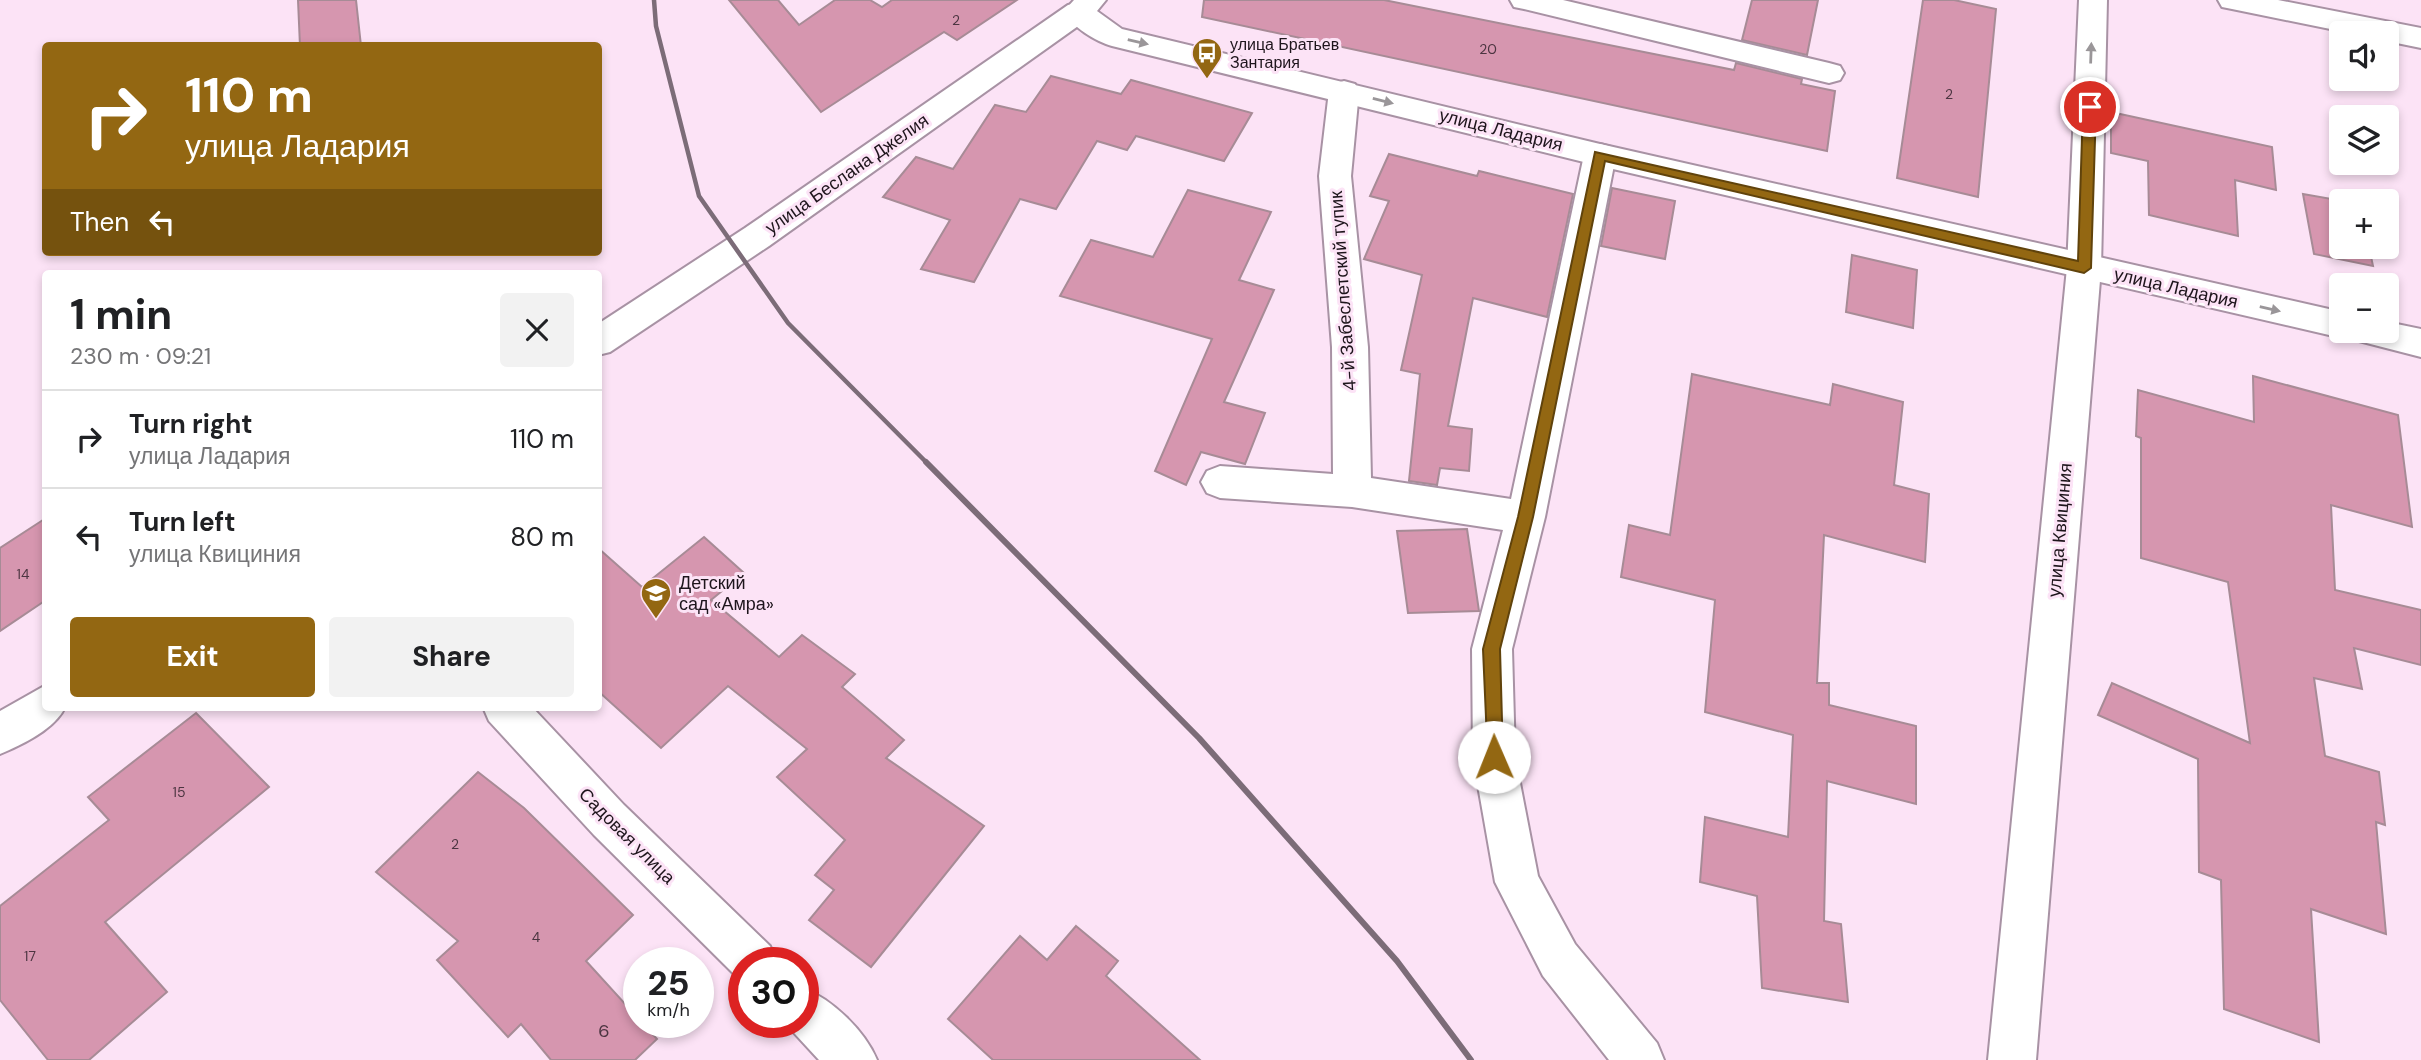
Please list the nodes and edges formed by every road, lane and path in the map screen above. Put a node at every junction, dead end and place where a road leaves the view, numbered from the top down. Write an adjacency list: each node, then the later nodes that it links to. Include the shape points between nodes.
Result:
1 (1524, 0): 6 (main road)
2 (2093, 0): 9 (main road, улица Квициния, one-way to 2)
3 (2232, 0): 5 (main road)
4 (1085, 6): 7 (main road, улица Ладария, one-way to 7, via 1112,36); 12 (main road, улица Беслана Джелия, via 757,237)
5 (2421, 38)
6 (1829, 73)
7 (1344, 91): 8 (main road, улица Ладария, one-way to 8); 15 (main road, 4-й Забеслетский тупик, via 1335,176 1350,347)
8 (1600, 155): 9 (main road, улица Ладария); 16 (main road)
9 (2084, 268): 10 (main road, улица Ладария, one-way to 10); 24 (main road, улица Квициния)
10 (2329, 322)
11 (2399, 338): 13 (main road)
12 (602, 339)
13 (2421, 343)
14 (1220, 482): 15 (main road)
15 (1352, 491): 16 (main road)
16 (1525, 517): 23 (main road, via 1492,649 1494,757 1517,882 1559,960)
17 (42, 707): 19 (main road)
18 (508, 711): 20 (main road, Садовая улица, via 609,820)
19 (0, 734)
20 (739, 947)
21 (819, 1027): 22 (main road)
22 (853, 1060)
23 (1640, 1060)
24 (2012, 1060)

